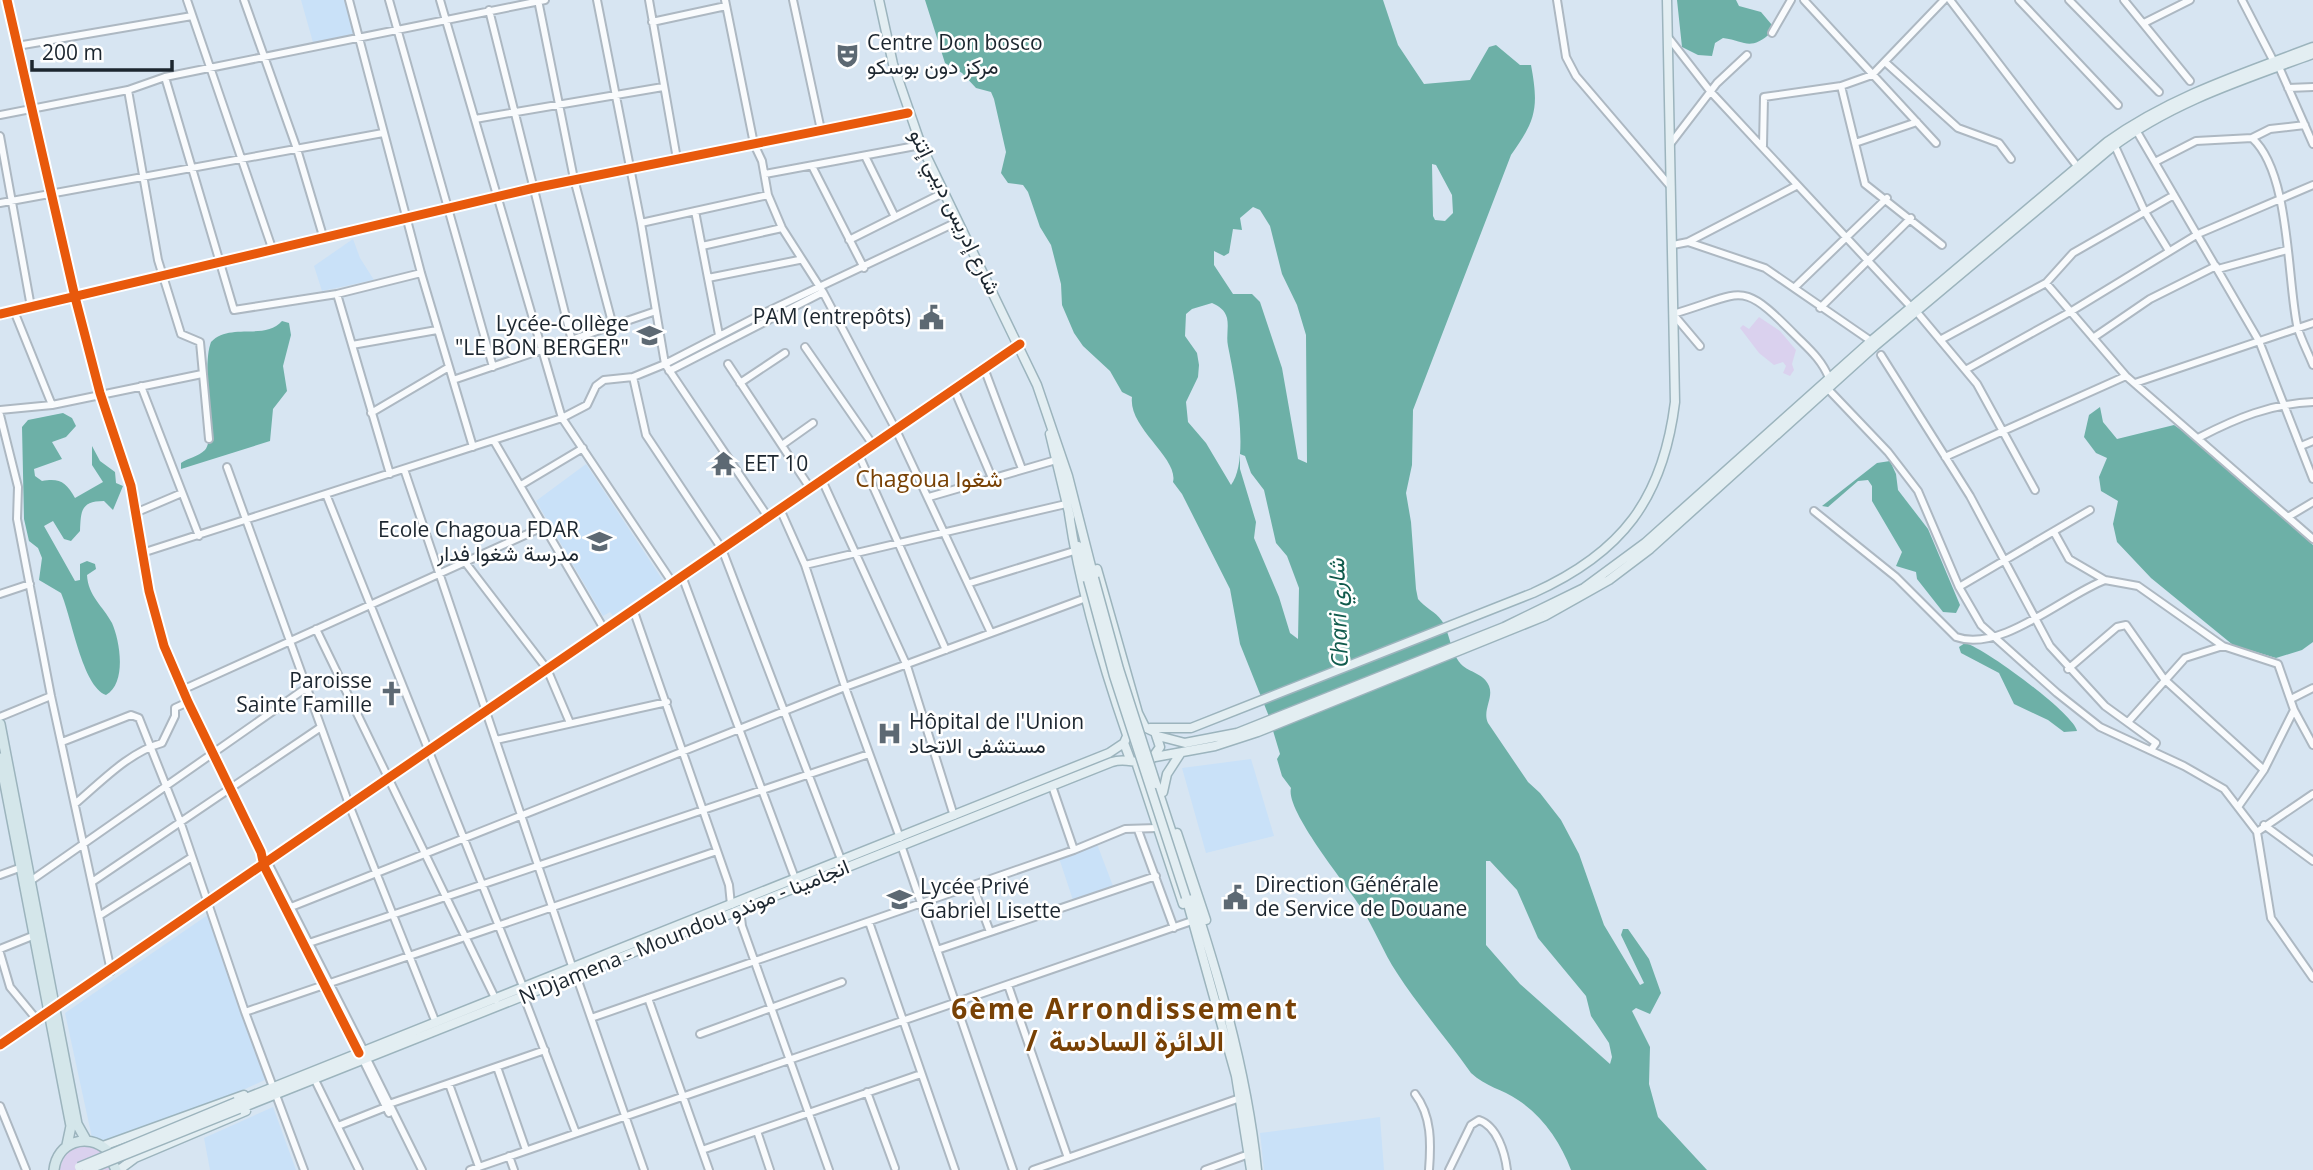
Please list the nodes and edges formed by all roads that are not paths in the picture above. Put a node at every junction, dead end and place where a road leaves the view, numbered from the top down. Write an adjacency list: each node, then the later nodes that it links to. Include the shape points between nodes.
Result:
1 (7, 0): 33 (street)
2 (187, 0): 25 (street)
3 (244, 0): 37 (street)
4 (349, 0): 32 (street)
5 (389, 0): 29 (street)
6 (440, 0): 26 (street)
7 (541, 0): 24 (street); 52 (street)
8 (597, 0): 51 (street)
9 (649, 0): 27 (street)
10 (793, 0): 61 (street)
11 (879, 0): 56 (main road, شارع إدريس ديبي إتنو)
12 (1557, 0): 89 (street, via 1566,57 1576,76)
13 (1667, 0): 31 (main road)
14 (1791, 0): 30 (street)
15 (1804, 0): 41 (street)
16 (1944, 0): 38 (street)
17 (1950, 0): 81 (street)
18 (2019, 0): 53 (street)
19 (2069, 0): 50 (street)
20 (2124, 0): 28 (street)
21 (2189, 0): 28 (street)
22 (2242, 0): 39 (street)
23 (725, 3): 27 (street); 68 (street)
24 (489, 10): 26 (street); 55 (street)
25 (192, 16): 33 (street); 40 (street)
26 (446, 19): 29 (street); 58 (street)
27 (652, 22): 44 (street)
28 (2144, 23): 43 (street)
29 (398, 30): 32 (street); 100 (street)
30 (1772, 33)
31 (1668, 37): 49 (street); 69 (main road)
32 (359, 39): 37 (street); 63 (street)
33 (17, 46): 54 (street)
34 (2313, 47): 39 (main road)
35 (2313, 54): 39 (main road)
36 (1747, 55): 49 (street)
37 (264, 58): 40 (street); 74 (street)
38 (1885, 62): 41 (street); 78 (street, via 1958,128 1999,143)
39 (2276, 64): 47 (street); 62 (main road, via 2185,103); 66 (main road, via 2183,96)
40 (211, 68): 42 (street); 76 (street)
41 (1872, 75): 45 (street); 59 (street)
42 (165, 77): 48 (street); 83 (street)
43 (2190, 81)
44 (663, 86): 51 (street); 77 (street)
45 (1841, 86): 70 (street); 73 (street, via 1764,97)
46 (2313, 87): 47 (street)
47 (2288, 88): 60 (street)
48 (128, 90): 54 (street); 85 (street)
49 (1710, 91): 69 (street); 73 (street)
50 (2159, 92)
51 (615, 95): 52 (street); 82 (street)
52 (559, 104): 55 (street); 86 (street)
53 (2118, 105)
54 (32, 108): 57 (street); 92 (street)
55 (515, 111): 58 (street); 90 (street)
56 (908, 113): 61 (street); 72 (main road, شارع إدريس ديبي إتنو)
57 (0, 115)
58 (475, 119): 95 (street)
59 (1917, 122): 67 (street); 70 (street)
60 (2305, 125): 65 (street, via 2270,129); 71 (street)
61 (821, 130): 68 (street)
62 (2136, 130): 66 (main road); 79 (street)
63 (383, 133): 74 (street); 103 (street)
64 (0, 136): 98 (street)
65 (2252, 138): 79 (street, via 2196,141); 96 (street, via 2266,155)
66 (2113, 142): 81 (main road); 102 (street); 135 (main road)
67 (1936, 143)
68 (754, 144): 77 (street); 84 (street)
69 (1670, 144): 89 (main road)
70 (1855, 144): 97 (street, via 1865,184)
71 (2313, 144)
72 (920, 145): 75 (street); 91 (main road, شارع إدريس ديبي إتنو)
73 (1763, 146): 88 (street)
74 (297, 149): 76 (street); 110 (street)
75 (864, 156): 80 (street); 104 (street)
76 (243, 158): 83 (street); 117 (street)
77 (677, 159): 82 (street)
78 (2011, 159)
79 (2155, 162): 94 (street)
80 (812, 166): 84 (street); 112 (street)
81 (2077, 166): 135 (main road)
82 (629, 167): 86 (street); 107 (street)
83 (190, 168): 85 (street); 122 (street)
84 (765, 174): 93 (street)
85 (142, 178): 92 (street); 126 (street)
86 (574, 179): 90 (street); 143 (street)
87 (2313, 185): 96 (street)
88 (1796, 186): 111 (street); 113 (street)
89 (1671, 187): 114 (main road)
90 (534, 188): 95 (street); 149 (street)
91 (943, 193): 104 (street); 106 (main road, شارع إدريس ديبي إتنو)
92 (52, 195): 98 (street); 132 (street)
93 (768, 195): 101 (street); 108 (street)
94 (2174, 195): 102 (street); 109 (street)
95 (496, 197): 100 (street); 156 (street)
96 (2280, 197): 109 (street); 118 (street)
97 (1887, 198): 105 (street); 111 (street)
98 (13, 202): 99 (street); 133 (street)
99 (0, 203)
100 (449, 207): 103 (street); 162 (street)
101 (695, 211): 107 (street); 116 (street)
102 (2145, 212): 119 (street); 128 (street, via 2073,253)
103 (406, 217): 110 (street); 125 (street)
104 (895, 217): 112 (street)
105 (1912, 218): 115 (street); 121 (street)
106 (957, 222): 124 (street); 152 (main road, شارع إدريس ديبي إتنو)
107 (641, 223): 137 (street)
108 (782, 229): 116 (street); 120 (street)
109 (2198, 234): 119 (street); 123 (street)
110 (323, 236): 117 (street)
111 (1848, 238): 121 (street); 129 (street)
112 (849, 240): 124 (street)
113 (1688, 242): 114 (street); 129 (street, via 1755,264)
114 (1672, 245): 140 (main road)
115 (1942, 245)
116 (702, 246): 127 (street)
117 (272, 248): 122 (street)
118 (2287, 250): 123 (street); 144 (street)
119 (2169, 251): 138 (street)
120 (799, 260): 127 (street); 130 (street)
121 (1868, 260): 134 (street); 135 (street)
122 (220, 261): 126 (street); 131 (street, via 234,310)
123 (2217, 267): 147 (street, via 2150,299); 151 (street)
124 (864, 268): 130 (street)
125 (421, 273): 131 (street); 145 (street)
126 (162, 276): 132 (street); 166 (street, via 181,334 200,342)
127 (708, 278): 146 (street)
128 (2046, 283): 138 (street); 148 (street)
129 (1794, 288): 134 (street)
130 (821, 289): 141 (street); 185 (street)
131 (337, 293): 153 (street)
132 (75, 297): 133 (street); 176 (street)
133 (31, 307): 136 (street)
134 (1820, 307): 150 (street)
135 (1914, 309): 148 (street); 150 (main road); 174 (main road)
136 (14, 310): 139 (street); 179 (street)
137 (656, 311): 143 (street); 163 (street)
138 (2070, 312): 147 (street); 165 (street)
139 (0, 314)
140 (1674, 314): 155 (street); 169 (street, via 1725,297 1756,298 1814,354); 274 (main road, via 1675,401 1658,476 1630,523 1591,562 1574,574 1249,707 1185,730)
141 (766, 316): 146 (street); 163 (street)
142 (2313, 323): 144 (street)
143 (612, 326): 149 (street)
144 (2297, 327): 151 (street); 160 (street)
145 (437, 330): 153 (street); 161 (street)
146 (719, 335): 163 (street)
147 (2093, 338): 167 (street)
148 (1940, 340): 165 (street)
149 (572, 341): 156 (street)
150 (1871, 341): 169 (main road)
151 (2259, 341): 172 (street); 178 (street)
152 (1020, 344): 164 (street); 182 (main road, شارع إدريس ديبي إتنو)
153 (352, 345): 181 (street)
154 (805, 346): 192 (street)
155 (1700, 346)
156 (541, 351): 162 (street); 183 (street)
157 (785, 353): 171 (street)
158 (1881, 355): 197 (street)
159 (728, 364): 171 (street)
160 (2313, 365)
161 (449, 367): 170 (street); 181 (street)
162 (493, 367): 170 (street)
163 (667, 368): 168 (street); 218 (street)
164 (984, 368): 175 (street); 201 (street)
165 (1967, 369): 186 (street)
166 (202, 374): 173 (street); 188 (street)
167 (2126, 376): 172 (street); 186 (street)
168 (633, 377): 183 (street, via 600,383 587,405); 227 (street, via 646,435)
169 (1829, 377): 251 (main road, via 1604,575 1543,611)
170 (453, 380): 194 (street)
171 (740, 383): 191 (street)
172 (2135, 383): 187 (street)
173 (141, 386): 176 (street); 209 (street)
174 (1827, 388): 240 (street, via 1888,452 1917,491); 251 (main road, via 1628,567 1545,617)
175 (954, 389): 185 (street); 203 (street)
176 (100, 393): 179 (street); 217 (street, via 131,486)
177 (2313, 402): 178 (street)
178 (2283, 403): 187 (street, via 2239,417); 193 (street)
179 (52, 405): 180 (street)
180 (0, 412): 239 (street, via 18,487 16,519)
181 (371, 413): 202 (street)
182 (1048, 417): 198 (main road, شارع إدريس ديبي إتنو); 214 (main road, شارع إدريس ديبي إتنو)
183 (562, 418): 189 (street); 195 (street)
184 (813, 423): 191 (street)
185 (896, 430): 192 (street); 211 (street)
186 (2003, 431): 197 (street); 208 (street)
187 (2200, 438): 219 (street)
188 (209, 439)
189 (494, 440): 194 (street); 206 (street)
190 (2313, 441): 193 (street)
191 (782, 445): 207 (street)
192 (873, 445): 196 (street)
193 (2301, 446): 204 (street)
194 (473, 447): 200 (street)
195 (583, 448): 206 (street); 237 (street)
196 (859, 455): 205 (street); 226 (street)
197 (1945, 457): 232 (street)
198 (1056, 460): 201 (street); 214 (main road, شارع إدريس ديبي إتنو)
199 (227, 467): 220 (street)
200 (404, 469): 202 (street); 234 (street)
201 (1023, 469): 203 (street)
202 (390, 474): 210 (street)
203 (992, 478): 211 (street)
204 (2313, 479)
205 (822, 480): 207 (street); 230 (street)
206 (521, 485): 221 (street)
207 (810, 488): 213 (street)
208 (2035, 491)
209 (181, 492): 217 (street); 224 (street)
210 (326, 494): 220 (street); 243 (street)
211 (929, 497): 223 (street)
212 (2313, 502): 219 (street)
213 (780, 509): 218 (street); 233 (street)
214 (1071, 510): 223 (street); 228 (main road); 274 (main road, via 1086,529 1138,713); 334 (main road, شارع إدريس ديبي إتنو, bridge)
215 (2090, 510): 222 (street)
216 (1814, 511): 249 (street, via 1896,577 1956,636 1968,641)
217 (135, 513): 229 (street)
218 (768, 517): 227 (street)
219 (2288, 517): 225 (street)
220 (247, 522): 224 (street); 250 (street)
221 (545, 526): 231 (street); 247 (street)
222 (2054, 532): 232 (street); 236 (street, via 2069,559)
223 (946, 535): 226 (street); 238 (street)
224 (199, 536): 229 (street)
225 (2313, 539)
226 (897, 545): 230 (street); 253 (street)
227 (722, 549): 235 (street); 268 (street)
228 (1074, 551): 238 (street); 242 (main road)
229 (142, 553): 261 (street, via 164,646)
230 (856, 554): 233 (street); 254 (street)
231 (465, 562): 234 (street); 255 (street)
232 (2005, 562): 240 (street); 245 (street)
233 (805, 565): 258 (street)
234 (439, 574): 243 (street); 267 (street)
235 (682, 576): 237 (street); 275 (street)
236 (2105, 580): 245 (street); 252 (street, via 2138,586)
237 (672, 582): 244 (street)
238 (970, 583): 248 (street)
239 (30, 584): 241 (street); 262 (street)
240 (1959, 587): 249 (street, via 1981,625)
241 (0, 594)
242 (1086, 598): 248 (street); 278 (main road)
243 (371, 604): 246 (street); 283 (street)
244 (633, 608): 247 (street); 265 (street)
245 (2034, 617): 249 (street); 256 (street)
246 (316, 629): 250 (street); 294 (street)
247 (604, 629): 255 (street)
248 (992, 633): 253 (street)
249 (1995, 638): 284 (street, via 2099,727)
250 (289, 641): 259 (street); 261 (street)
251 (1468, 645): 276 (main road)
252 (2223, 646): 257 (street, via 2185,658); 263 (street, via 2278,664)
253 (946, 650): 254 (street)
254 (907, 666): 258 (street); 307 (street)
255 (547, 669): 267 (street); 270 (street)
256 (2068, 669): 257 (street, via 2126,625); 271 (street)
257 (2164, 679): 271 (street); 292 (street)
258 (845, 687): 268 (street); 288 (street)
259 (306, 688): 273 (street); 285 (street)
260 (2313, 688): 263 (street)
261 (182, 690): 264 (street)
262 (51, 696): 269 (street); 280 (street)
263 (2291, 699): 266 (street)
264 (188, 702): 282 (street, via 174,708 164,741); 285 (street)
265 (667, 702): 270 (street); 286 (street)
266 (2294, 710): 281 (street); 292 (street)
267 (485, 712): 279 (street); 283 (street)
268 (785, 712): 275 (street); 293 (street)
269 (0, 717)
270 (570, 723): 279 (street)
271 (2128, 723): 284 (street, via 2156,743)
272 (0, 724): 301 (highway)
273 (321, 727): 297 (street); 303 (street)
274 (1148, 728): 277 (main road); 278 (main road, via 1135,728)
275 (740, 729): 286 (street); 298 (street)
276 (1256, 729): 277 (main road, via 1198,742); 287 (main road)
277 (1158, 736): 289 (main road, via 1160,747)
278 (1125, 739): 291 (main road); 307 (main road, N'Djamena - Moundou انجامينا - موندو, via 1109,753)
279 (496, 740): 306 (street)
280 (62, 742): 282 (street, via 136,715); 302 (street)
281 (2313, 745)
282 (149, 747): 295 (street); 302 (street)
283 (429, 750): 294 (street); 313 (street)
284 (2151, 750): 304 (street, via 2224,789)
285 (213, 752): 295 (street); 297 (street)
286 (685, 752): 305 (street); 306 (street)
287 (1180, 753): 289 (main road); 299 (main road, via 1167,774)
288 (869, 754): 293 (street); 314 (street)
289 (1155, 757): 291 (main road, via 1145,762); 299 (main road)
290 (0, 758): 301 (highway)
291 (1133, 760): 296 (main road, N'Djamena - Moundou انجامينا - موندو, via 1112,762); 310 (main road)
292 (2264, 770): 304 (street)
293 (808, 774): 298 (street); 321 (street)
294 (390, 779): 303 (street); 318 (street)
295 (167, 785): 308 (street); 315 (street)
296 (1052, 786): 314 (main road, N'Djamena - Moundou انجامينا - موندو); 317 (street)
297 (229, 788): 308 (street); 322 (street)
298 (761, 790): 305 (street); 328 (street)
299 (1163, 792): 356 (main road, via 1199,894)
300 (2312, 795): 309 (street)
301 (8, 801): 324 (highway); 329 (highway)
302 (75, 804): 315 (street)
303 (350, 807): 322 (street); 325 (street)
304 (2238, 807): 312 (street)
305 (703, 808): 316 (street); 323 (street)
306 (521, 814): 313 (street); 323 (street)
307 (954, 816): 314 (main road, N'Djamena - Moundou انجامينا - موندو)
308 (180, 821): 319 (street); 330 (street)
309 (2264, 825): 312 (street); 320 (street)
310 (1157, 828): 311 (street); 343 (main road)
311 (1138, 830): 317 (street, via 1125,829); 327 (street)
312 (2257, 832): 358 (street, via 2271,918)
313 (463, 837): 318 (street); 331 (street)
314 (901, 841): 321 (main road, N'Djamena - Moundou انجامينا - موندو); 335 (street); 338 (main road, N'Djamena - Moundou انجامينا - موندو)
315 (84, 845): 329 (street); 330 (street)
316 (717, 850): 338 (street); 339 (street)
317 (1074, 850): 332 (street)
318 (426, 852): 325 (street); 333 (street)
319 (192, 857): 336 (street); 341 (street)
320 (2313, 861)
321 (842, 862): 328 (main road, N'Djamena - Moundou انجامينا - موندو)
322 (266, 864): 336 (street); 337 (street); 360 (street)
323 (537, 866): 331 (street); 339 (street)
324 (22, 867): 326 (street); 329 (highway)
325 (378, 872): 337 (street); 340 (street)
326 (0, 875)
327 (1156, 876): 345 (street); 346 (street)
328 (796, 881): 338 (main road, N'Djamena - Moundou انجامينا - موندو)
329 (29, 882): 347 (highway); 367 (highway)
330 (92, 882): 341 (street)
331 (482, 883): 333 (street); 344 (street)
332 (973, 886): 335 (street); 346 (street)
333 (447, 896): 340 (street); 348 (street)
334 (1189, 896): 354 (main road); 356 (main road)
335 (921, 903): 342 (street); 350 (street)
336 (208, 904): 355 (street); 368 (street)
337 (291, 907): 349 (street)
338 (736, 907): 353 (street); 357 (main road, N'Djamena - Moundou انجامينا - موندو)
339 (551, 908): 344 (street); 357 (street)
340 (394, 912): 349 (street); 352 (street)
341 (99, 916): 355 (street)
342 (869, 922): 353 (street); 371 (street)
343 (1189, 922): 345 (street); 354 (main road)
344 (499, 925): 348 (street); 362 (street)
345 (1174, 928): 361 (street)
346 (990, 932): 350 (street)
347 (36, 935): 351 (street); 367 (highway)
348 (466, 937): 352 (street); 364 (street)
349 (309, 943): 360 (street)
350 (937, 950): 365 (street)
351 (0, 951): 370 (street, via 10,987)
352 (411, 956): 360 (street); 372 (street)
353 (755, 961): 363 (street); 366 (street)
354 (1207, 965): 387 (main road)
355 (111, 971): 367 (street)
356 (1218, 971): 427 (main road, via 1244,1074)
357 (575, 972): 362 (main road, N'Djamena - Moundou انجامينا - موندو); 369 (street)
358 (2313, 978)
359 (842, 982): 366 (street)
360 (326, 983): 368 (street); 376 (street)
361 (1008, 985): 365 (street); 404 (street)
362 (524, 993): 364 (main road, N'Djamena - Moundou انجامينا - موندو); 375 (street); 376 (main road, N'Djamena - Moundou انجامينا - موندو)
363 (648, 998): 369 (street); 386 (street)
364 (496, 1000): 372 (main road, N'Djamena - Moundou انجامينا - موندو)
365 (956, 1003): 371 (street); 423 (street)
366 (772, 1008): 373 (street); 377 (street)
367 (54, 1011): 370 (street); 397 (highway, via 77,1124); 398 (highway, via 71,1126)
368 (245, 1013): 382 (street)
369 (591, 1018): 392 (street)
370 (38, 1021): 374 (street)
371 (904, 1021): 377 (street); 379 (street)
372 (436, 1023): 376 (main road, N'Djamena - Moundou انجامينا - موندو)
373 (700, 1034)
374 (0, 1045)
375 (545, 1050): 378 (street); 396 (street)
376 (362, 1055): 380 (main road, N'Djamena - Moundou انجامينا - موندو); 382 (main road); 390 (street)
377 (790, 1060): 386 (street); 391 (street)
378 (498, 1066): 381 (street); 400 (street)
379 (921, 1074): 383 (street); 422 (street)
380 (314, 1078): 382 (main road, N'Djamena - Moundou انجامينا - موندو); 394 (street)
381 (449, 1084): 390 (street); 405 (street)
382 (276, 1091): 385 (main road); 414 (street)
383 (867, 1092): 391 (street); 407 (street)
384 (1415, 1094): 428 (street, via 1430,1135)
385 (264, 1095): 389 (main road); 399 (main road, via 227,1099); 413 (main road, via 245,1112 135,1158)
386 (683, 1097): 392 (street); 401 (street)
387 (1240, 1098): 402 (main road); 404 (street)
388 (0, 1106): 393 (street)
389 (238, 1106): 411 (main road, bridge); 412 (main road, bridge)
390 (388, 1106): 394 (street); 416 (street)
391 (808, 1112): 395 (street); 421 (street)
392 (627, 1116): 396 (street); 408 (street)
393 (3, 1122): 410 (street)
394 (338, 1126): 415 (street)
395 (757, 1130): 401 (street); 420 (street)
396 (576, 1133): 400 (street)
397 (86, 1140): 398 (highway); 399 (highway)
398 (67, 1145): 406 (highway)
399 (103, 1146): 413 (highway)
400 (526, 1150): 403 (street)
401 (702, 1150): 419 (street)
402 (1249, 1154): 425 (street); 426 (main road)
403 (509, 1156): 405 (street); 418 (street)
404 (1068, 1158): 424 (street)
405 (479, 1167): 417 (street)
406 (52, 1168)
407 (895, 1168)
408 (643, 1169)
409 (1509, 1169): 429 (street, via 1494,1133 1479,1120 1471,1125)
410 (26, 1170)
411 (71, 1170)
412 (86, 1170)
413 (118, 1170)
414 (304, 1170)
415 (359, 1170)
416 (419, 1170)
417 (470, 1170)
418 (514, 1170)
419 (709, 1170)
420 (770, 1170)
421 (829, 1170)
422 (955, 1170)
423 (1013, 1170)
424 (1033, 1170)
425 (1205, 1170)
426 (1251, 1170)
427 (1257, 1170)
428 (1429, 1170)
429 (1449, 1170)

